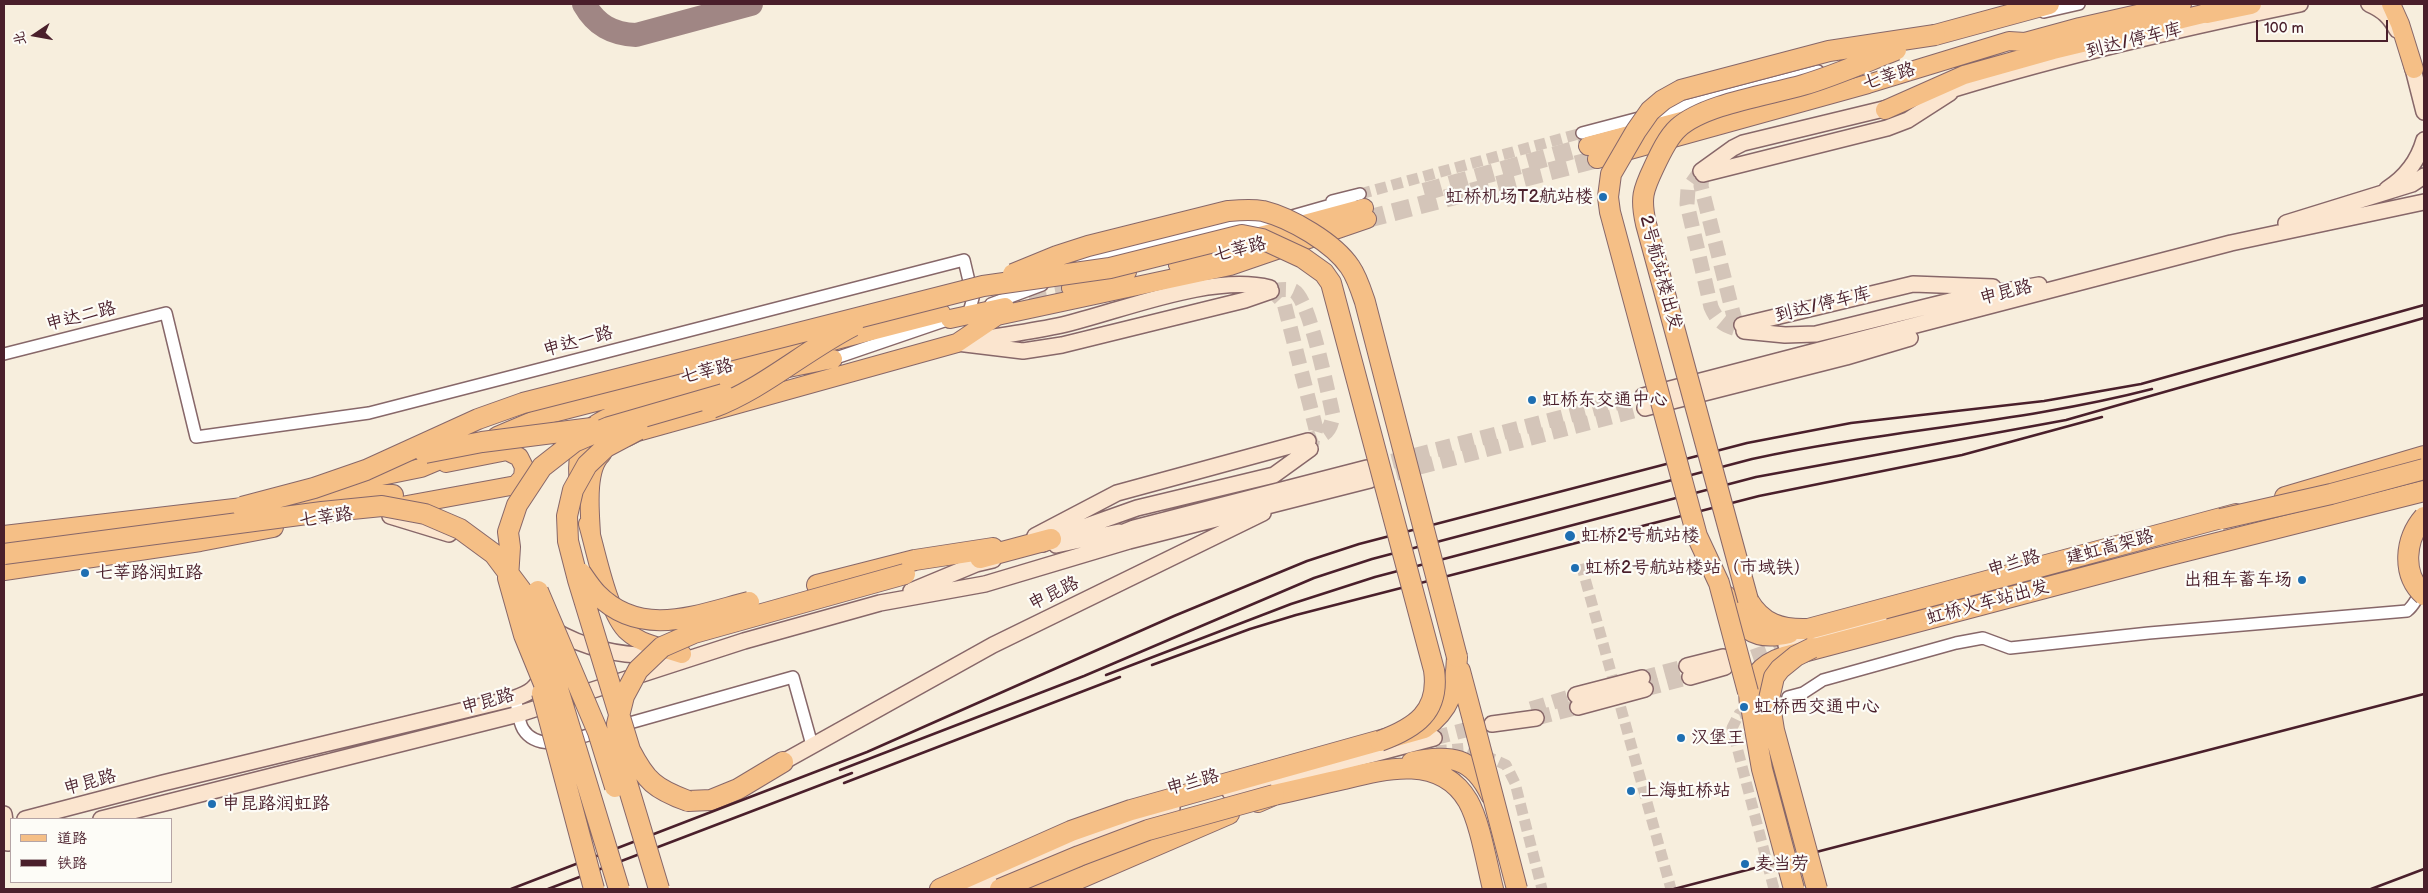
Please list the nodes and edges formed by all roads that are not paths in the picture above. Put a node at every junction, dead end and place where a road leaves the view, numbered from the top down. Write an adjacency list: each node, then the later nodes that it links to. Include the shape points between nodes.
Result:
1 (2049, 4): 11 (highway, 2号航站楼出发)
2 (2079, 4): 20 (street)
3 (2182, 4): 10 (main road, 七莘路)
4 (2236, 4): 9 (highway)
5 (2251, 4): 9 (highway)
6 (2300, 4): 15 (main road, 到达/停车库)
7 (2369, 4): 14 (main road, via 2390,17 2408,50)
8 (2391, 4): 14 (main road)
9 (2207, 13): 13 (main road, 到达/停车库)
10 (2080, 27): 12 (main road, 七莘路, via 2025,42); 13 (main road)
11 (1935, 35): 74 (highway, bridge, via 1829,51 1681,90 1650,112 1611,174 1608,197 1612,221 1697,536); 77 (highway, 2号航站楼出发, bridge, via 1804,85 1708,111 1688,120 1670,138 1642,192 1646,224)
12 (2009, 41): 16 (main road, 七莘路); 20 (main road, via 1974,41)
13 (2001, 64): 15 (main road, 到达/停车库)
14 (2414, 69): 18 (main road)
15 (1967, 79): 16 (main road); 17 (main road); 17 (main road, 到达/停车库, via 1908,120 1888,128 1702,173 1743,143)
16 (1868, 84): 20 (main road, 七莘路)
17 (1885, 110)
18 (2424, 112)
19 (2424, 140): 22 (main road, 申昆路, via 2420,156 2409,170 2398,182)
20 (1589, 146)
21 (2424, 176): 22 (main road, 申昆路, via 2412,184)
22 (2375, 196): 27 (main road, 申昆路)
23 (2424, 202): 27 (main road, 申昆路)
24 (1364, 207): 25 (street); 30 (street, via 1338,203 1264,224 1243,223); 31 (main road, 七莘路); 37 (main road, 七莘路, via 1008,306); 39 (main road, via 1230,266 997,316)
25 (1289, 214)
26 (1219, 233): 30 (street)
27 (2232, 243): 28 (main road, 申昆路)
28 (2173, 259): 29 (main road, 申昆路); 41 (main road, 申昆路, via 2146,277)
29 (2144, 267): 33 (main road, 到达/停车库); 38 (main road, 申昆路)
30 (1077, 269): 32 (street, via 1037,272 984,294 977,293); 35 (street)
31 (1112, 281)
32 (976, 284): 34 (highway, bridge); 35 (street); 36 (street, 申达一路, via 964,260 369,413 196,437); 85 (highway, bridge, via 1080,249 1246,209 1277,216 1332,248 1350,267 1365,302); 98 (highway, bridge, via 1110,268 1242,235 1280,246 1324,273 1331,283 1436,686 1428,710 1419,720)
33 (2024, 288): 33 (main road, 到达/停车库, via 1913,284 1743,328 1785,335 1816,334 1950,301)
34 (884, 311): 47 (highway, bridge, via 832,337 732,400); 51 (highway, bridge, via 522,403 478,419)
35 (969, 312): 37 (street)
36 (166, 313): 40 (street, 申达二路)
37 (946, 316): 42 (street); 49 (main road, 七莘路, via 550,414)
38 (1886, 334): 41 (main road, 申昆路); 41 (main road, 申昆路, via 1644,402)
39 (957, 343): 39 (main road, via 1061,325 1229,284 1271,289 1245,300 1062,345 1023,351); 43 (main road)
40 (4, 354)
41 (1846, 357)
42 (832, 359): 44 (main road); 61 (main road, via 752,375 630,407 606,417 588,431 580,450 578,471)
43 (852, 371): 44 (main road); 61 (main road, via 637,432 613,445 598,457 593,472 589,495)
44 (789, 378): 45 (main road)
45 (722, 394): 46 (highway, bridge)
46 (609, 427): 51 (highway, bridge, via 442,448); 64 (highway, bridge, via 574,442 542,467 517,505 508,532)
47 (638, 430): 64 (highway, bridge, via 612,436 580,451 549,478 529,507); 69 (highway, bridge, via 606,447 587,465 573,490 567,516 568,541)
48 (2424, 456): 57 (highway, bridge)
49 (421, 468): 55 (main road, 七莘路, via 507,451 519,457 524,467 523,477 516,485); 59 (main road, 七莘路, via 314,490)
50 (2424, 468): 57 (highway, bridge, via 2331,494); 83 (main road, 申兰路)
51 (366, 470): 54 (highway, bridge)
52 (1353, 484): 60 (main road, 申昆路, via 1368,474); 70 (main road, 申昆路, via 1129,541); 99 (main road, 申昆路, via 1272,509 992,645)
53 (2424, 492): 80 (highway, 虹桥火车站出发)
54 (242, 507): 62 (highway); 81 (highway, bridge, via 354,495 393,495 426,501 457,513 491,536 518,562 537,590)
55 (373, 511): 58 (main road, 七莘路); 78 (main road, via 439,530 482,551 513,576)
56 (2424, 517): 76 (highway, bridge, via 2413,534 2408,556 2414,583)
57 (2221, 519): 80 (highway, 建虹高架路)
58 (287, 524): 71 (main road, 七莘路); 72 (highway, via 200,542); 73 (main road, via 207,549)
59 (4, 527)
60 (1134, 528): 66 (main road); 70 (main road, 申昆路, via 1077,551)
61 (591, 534): 84 (main road, via 615,616 628,633)
62 (4, 536)
63 (1051, 539): 65 (main road, 申昆路, via 1137,508 1274,475 1309,445 1117,493 1034,537); 66 (main road, 申昆路); 68 (highway)
64 (510, 546): 87 (highway, bridge, via 508,578)
65 (993, 548): 68 (highway); 69 (highway, bridge, via 915,560 679,620 650,621 621,612 597,594)
66 (1032, 550): 79 (main road, 申昆路, via 976,564)
67 (4, 554): 108 (highway, bridge, via 382,506 424,514 460,529 494,554 527,598)
68 (963, 560): 110 (highway, bridge, via 694,633 662,647 638,670 624,696 617,724 621,763)
69 (574, 563): 100 (highway, bridge, via 630,750 642,774 664,792 688,801 711,800 738,789)
70 (1059, 563): 79 (main road, 申昆路, via 985,584)
71 (4, 565)
72 (4, 570)
73 (4, 576)
74 (1719, 584): 80 (highway, bridge, via 1733,611 1752,633 1769,637); 90 (highway, bridge)
75 (2424, 590): 91 (street, via 2407,611 2010,648 1982,638 1823,680 1803,693)
76 (2424, 596)
77 (1748, 600): 80 (highway, 建虹高架路, via 1770,624)
78 (530, 602): 84 (main road, via 550,628 577,642 615,653 648,656); 92 (main road, 申昆路, via 542,636 546,664 538,685 528,694)
79 (880, 603): 82 (main road, 申昆路)
80 (1810, 638): 90 (highway, bridge, via 1772,661 1757,675); 119 (highway, 虹桥火车站出发, bridge, via 1780,668 1774,677 1769,699 1774,730)
81 (560, 639): 108 (highway, bridge); 109 (highway, bridge, via 598,732)
82 (744, 641): 84 (main road); 95 (main road, 申昆路)
83 (1786, 645)
84 (682, 654)
85 (1456, 657): 98 (highway, bridge, via 1455,688 1439,717 1415,732); 103 (highway, bridge)
86 (1724, 662): 88 (main road)
87 (537, 672): 107 (highway, bridge); 108 (highway, bridge, via 566,736)
88 (1689, 672)
89 (1643, 683): 93 (main road)
90 (1748, 692): 118 (highway, bridge, via 1762,769)
91 (1788, 697)
92 (515, 698): 95 (street); 104 (main road, 申昆路)
93 (1577, 701)
94 (1533, 713): 96 (main road)
95 (519, 714): 99 (street, via 523,729 534,738 551,744 793,677); 105 (main road, 申昆路)
96 (1492, 724)
97 (1434, 738): 112 (main road, 申兰路, via 1174,807 1101,832)
98 (1380, 742): 111 (highway, via 1130,810)
99 (812, 745): 100 (main road, 申昆路)
100 (783, 762)
101 (1382, 769): 102 (highway); 103 (highway, bridge, via 1424,760 1454,759 1465,763 1480,776); 116 (highway, via 1408,767 1434,772 1447,778 1463,793 1473,812)
102 (1274, 796): 113 (highway, bridge, via 1148,830); 115 (highway, bridge)
103 (1494, 801): 117 (highway, bridge)
104 (29, 818)
105 (105, 818)
106 (1155, 834): 114 (highway)
107 (594, 889)
108 (620, 889)
109 (645, 889)
110 (658, 889)
111 (940, 889)
112 (970, 889)
113 (1000, 889)
114 (1027, 889)
115 (1056, 889)
116 (1493, 889)
117 (1517, 889)
118 (1794, 889)
119 (1817, 889)

